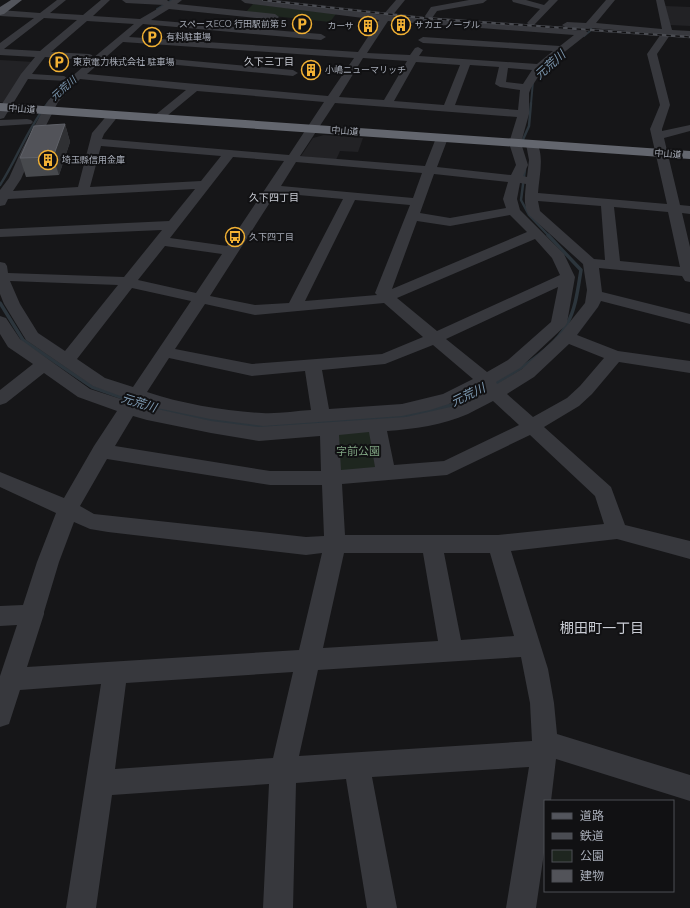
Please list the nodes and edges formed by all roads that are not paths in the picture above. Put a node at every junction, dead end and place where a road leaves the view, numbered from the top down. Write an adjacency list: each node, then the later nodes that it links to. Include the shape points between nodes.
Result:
1 (16, 0): 17 (main road)
2 (62, 0): 20 (street)
3 (106, 0): 22 (street)
4 (126, 0): 15 (street)
5 (178, 0): 15 (street)
6 (301, 0): 14 (street)
7 (401, 0): 21 (street)
8 (483, 0): 24 (street, via 434,9)
9 (516, 0): 16 (street)
10 (554, 0): 16 (street)
11 (611, 0): 27 (street)
12 (660, 0): 30 (street, via 667,27)
13 (249, 1): 18 (street); 19 (street)
14 (316, 1): 21 (street, via 351,5)
15 (167, 3): 19 (street); 25 (street)
16 (546, 8): 26 (street)
17 (0, 12): 20 (street)
18 (340, 13): 21 (street); 31 (street)
19 (242, 14): 23 (street); 28 (street)
20 (42, 15): 22 (street); 37 (street)
21 (388, 15): 24 (street); 42 (street)
22 (85, 18): 25 (street); 41 (street)
23 (286, 18)
24 (431, 19): 26 (street); 34 (street); 38 (street, via 582,33)
25 (137, 22): 28 (street); 33 (street); 43 (street)
26 (531, 23): 27 (street)
27 (593, 25): 30 (street)
28 (228, 29): 31 (street); 36 (street)
29 (690, 34): 30 (street)
30 (665, 35): 32 (street); 71 (street, via 652,54 665,105 656,129)
31 (321, 37): 40 (street)
32 (690, 39)
33 (122, 40): 35 (street); 51 (street)
34 (422, 40): 38 (street); 44 (street)
35 (171, 43): 36 (street); 45 (street)
36 (214, 45): 40 (street)
37 (0, 48)
38 (562, 49): 48 (street)
39 (0, 52): 41 (street)
40 (310, 52): 42 (street); 49 (street)
41 (43, 54): 43 (street); 50 (street)
42 (361, 55): 44 (street); 57 (street)
43 (89, 57): 52 (street)
44 (414, 59): 46 (street); 58 (street)
45 (149, 60): 49 (street); 53 (street)
46 (466, 62): 47 (street); 59 (street)
47 (504, 65): 48 (street); 55 (street, via 500,84)
48 (539, 67): 55 (street)
49 (297, 68): 56 (street)
50 (25, 76): 52 (street); 60 (street)
51 (78, 76): 53 (street); 62 (street, via 53,101)
52 (64, 79): 61 (street, via 36,105)
53 (124, 80): 54 (street)
54 (194, 88): 56 (street); 65 (street)
55 (526, 88): 63 (street)
56 (275, 95): 57 (street)
57 (332, 99): 58 (street); 69 (street)
58 (387, 104): 59 (street)
59 (448, 109): 63 (street)
60 (2, 110): 61 (highway, 中山道)
61 (34, 110): 62 (highway, 中山道); 66 (street)
62 (48, 110): 64 (highway, 中山道); 88 (street, via 15,179)
63 (523, 114): 74 (street)
64 (113, 115): 65 (highway, 中山道); 73 (street, via 98,133)
65 (158, 118): 69 (highway, 中山道)
66 (27, 122): 67 (street); 70 (street)
67 (0, 123)
68 (690, 128): 71 (street)
69 (312, 129): 72 (highway, 中山道); 79 (street)
70 (21, 134)
71 (658, 136): 77 (street)
72 (442, 138): 74 (highway, 中山道); 80 (street)
73 (96, 142): 76 (street); 85 (street)
74 (515, 143): 75 (highway, 中山道); 81 (street, via 522,165)
75 (532, 144): 77 (highway, 中山道); 82 (street, via 535,160)
76 (230, 153): 79 (street); 83 (street)
77 (663, 154): 78 (highway, 中山道); 91 (street)
78 (690, 155)
79 (292, 159): 80 (street); 84 (street)
80 (430, 170): 81 (street); 89 (street)
81 (515, 179): 82 (street); 92 (street, via 510,199)
82 (532, 181): 87 (street)
83 (204, 185): 85 (street); 95 (street)
84 (272, 188): 86 (street); 99 (street)
85 (83, 191): 88 (street)
86 (351, 196): 89 (street); 109 (street)
87 (531, 196): 90 (street); 100 (street, via 534,212)
88 (1, 198)
89 (418, 202): 94 (street)
90 (607, 203): 91 (street); 101 (street)
91 (675, 209): 93 (street); 103 (street)
92 (514, 210): 94 (street, via 450,222); 96 (street)
93 (690, 210)
94 (412, 216): 107 (street, via 383,293)
95 (173, 225): 97 (street); 98 (street)
96 (537, 233): 104 (street, via 559,257); 107 (street)
97 (0, 234)
98 (162, 241): 99 (street); 105 (street)
99 (231, 251): 108 (street)
100 (590, 263): 101 (street); 106 (street)
101 (613, 265): 103 (street)
102 (1, 273): 105 (street, via 9,277); 116 (street, via 12,304 32,336)
103 (690, 275)
104 (568, 277): 113 (street); 120 (street, via 558,323)
105 (128, 283): 108 (street); 116 (street, via 71,355)
106 (594, 295): 110 (street); 112 (street, via 593,304)
107 (386, 298): 109 (street); 113 (street)
108 (199, 299): 109 (street, via 255,310); 114 (street)
109 (294, 307)
110 (690, 319)
111 (0, 321): 117 (street, via 14,343)
112 (567, 337): 115 (street); 120 (street, via 528,373)
113 (435, 338): 118 (street, via 385,359); 120 (street)
114 (165, 352): 118 (street, via 252,370); 122 (street)
115 (615, 356): 119 (street); 125 (street, via 573,402)
116 (65, 358): 122 (street)
117 (44, 364): 121 (street); 122 (street, via 84,393)
118 (312, 365): 123 (street)
119 (690, 367)
120 (490, 386): 123 (street, via 430,404); 124 (street, via 461,410 406,423); 125 (street)
121 (0, 399)
122 (132, 401): 123 (street, via 147,414 259,434); 126 (street)
123 (325, 422): 124 (street); 128 (street)
124 (377, 425): 127 (street)
125 (532, 426): 127 (street, via 447,468); 131 (street, via 604,492)
126 (101, 450): 128 (street, via 270,478); 130 (street)
127 (386, 473): 128 (street)
128 (331, 478): 133 (street)
129 (0, 479): 130 (street)
130 (68, 509): 133 (street, via 90,521 108,524 306,546); 136 (street)
131 (617, 532): 134 (street); 135 (street)
132 (432, 543): 133 (street); 134 (street); 139 (street)
133 (336, 544): 140 (street)
134 (498, 544): 138 (street)
135 (690, 550)
136 (32, 614): 137 (street); 142 (street)
137 (0, 616)
138 (529, 646): 139 (street); 144 (street, via 542,703)
139 (451, 650): 140 (street)
140 (308, 660): 141 (street); 146 (street)
141 (115, 673): 142 (street); 147 (street)
142 (12, 680): 143 (street)
143 (0, 715)
144 (545, 748): 145 (street); 148 (street); 152 (street)
145 (357, 766): 146 (street); 151 (street)
146 (283, 769): 147 (street); 150 (street)
147 (100, 783): 149 (street)
148 (690, 788)
149 (81, 908)
150 (278, 908)
151 (382, 908)
152 (521, 908)

